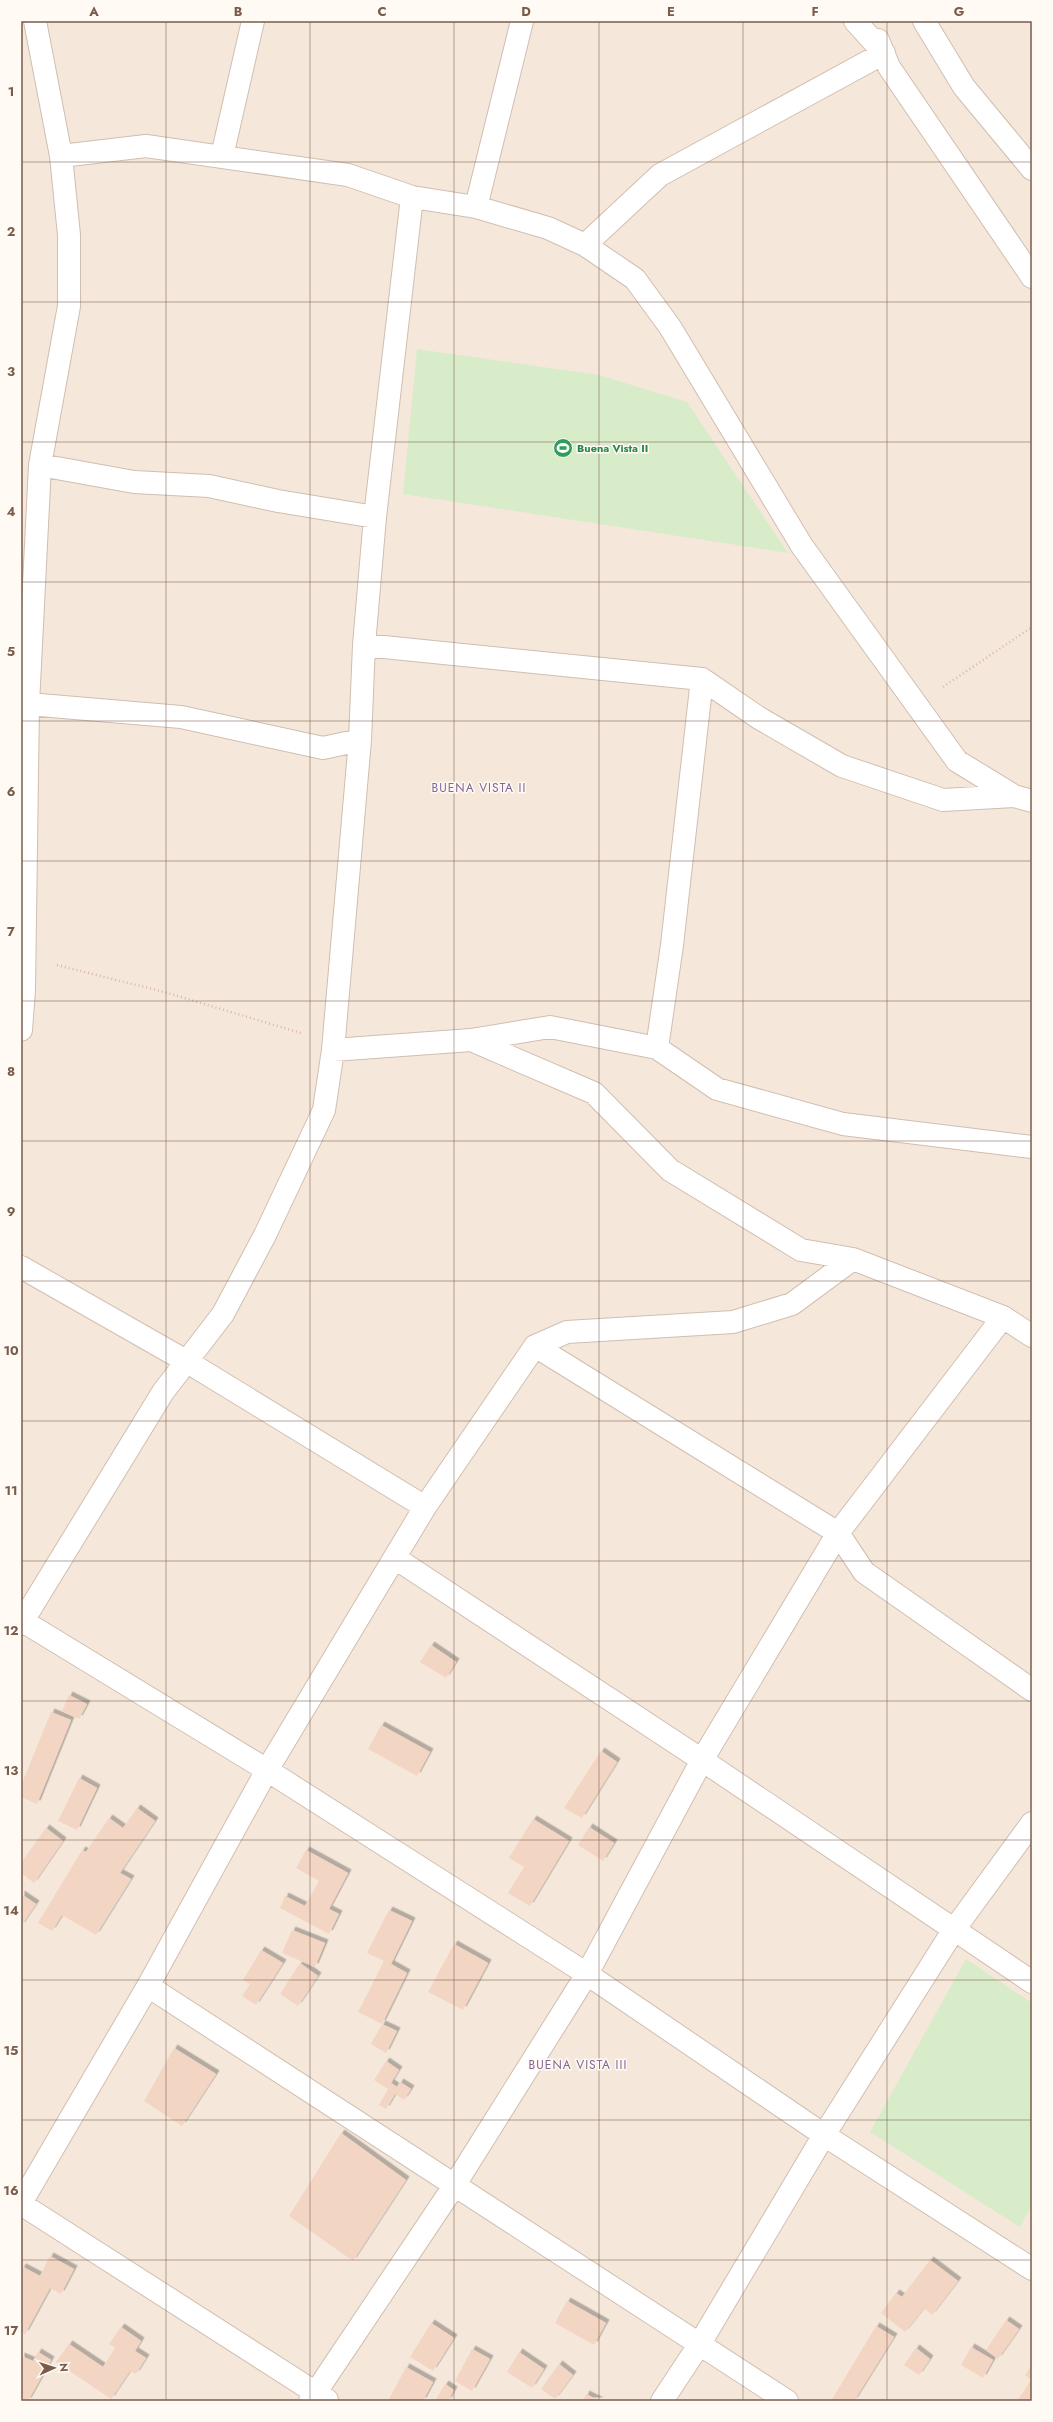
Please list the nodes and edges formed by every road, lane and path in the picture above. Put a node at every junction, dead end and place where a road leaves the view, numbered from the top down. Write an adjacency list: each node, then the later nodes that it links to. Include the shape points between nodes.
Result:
1 (35, 21): 9 (street)
2 (254, 21): 10 (street)
3 (522, 21): 13 (street)
4 (855, 21): 7 (street)
5 (870, 21): 7 (street)
6 (924, 21): 8 (street, via 964,87)
7 (884, 53): 14 (street, via 660,175); 15 (street, via 889,67)
8 (1022, 143): 11 (street)
9 (61, 156): 10 (street, via 146,146); 16 (street, via 69,235 69,306)
10 (222, 156): 12 (street, via 348,175)
11 (1032, 169)
12 (412, 197): 13 (street); 17 (street)
13 (476, 207): 14 (street, via 548,228)
14 (585, 244): 22 (street, via 635,279 670,327 802,546)
15 (1032, 277)
16 (40, 465): 17 (street, via 134,482 209,486 278,501); 21 (street)
17 (375, 517): 19 (street)
18 (1032, 627): 22 (path)
19 (364, 645): 20 (street); 23 (street)
20 (702, 679): 24 (street, via 759,718 842,766 943,800); 28 (street, via 672,945)
21 (28, 704): 23 (street, via 181,718 323,748); 25 (street)
22 (916, 704): 24 (street, via 958,761)
23 (360, 740): 29 (street)
24 (1023, 799)
25 (25, 957): 26 (street); 29 (path, via 164,992 293,1030)
26 (21, 1030)
27 (470, 1040): 28 (street, via 550,1027); 29 (street); 31 (street, via 594,1093 670,1170 800,1250)
28 (657, 1048): 30 (street, via 716,1089 843,1124)
29 (333, 1050): 36 (street, via 324,1110 265,1235 223,1314)
30 (1032, 1147)
31 (852, 1259): 33 (street); 35 (street, via 792,1304 733,1322 567,1332)
32 (21, 1267): 36 (street)
33 (1003, 1317): 34 (street); 38 (street)
34 (1032, 1336)
35 (535, 1346): 37 (street); 38 (street)
36 (186, 1361): 37 (street); 40 (street, via 163,1392)
37 (426, 1507): 39 (street)
38 (838, 1533): 41 (street, via 864,1572); 42 (street)
39 (395, 1558): 42 (street); 43 (street)
40 (22, 1622): 43 (street)
41 (1032, 1690)
42 (702, 1760): 45 (street); 46 (street)
43 (267, 1770): 46 (street); 48 (street)
44 (1032, 1823): 45 (street)
45 (953, 1930): 47 (street); 49 (street)
46 (587, 1974): 49 (street); 50 (street)
47 (1032, 1982)
48 (148, 1986): 50 (street); 51 (street)
49 (824, 2136): 52 (street); 53 (street)
50 (454, 2186): 53 (street); 54 (street)
51 (21, 2203): 54 (street)
52 (1032, 2269)
53 (699, 2345): 55 (street); 56 (street)
54 (317, 2398)
55 (662, 2401)
56 (788, 2401)

